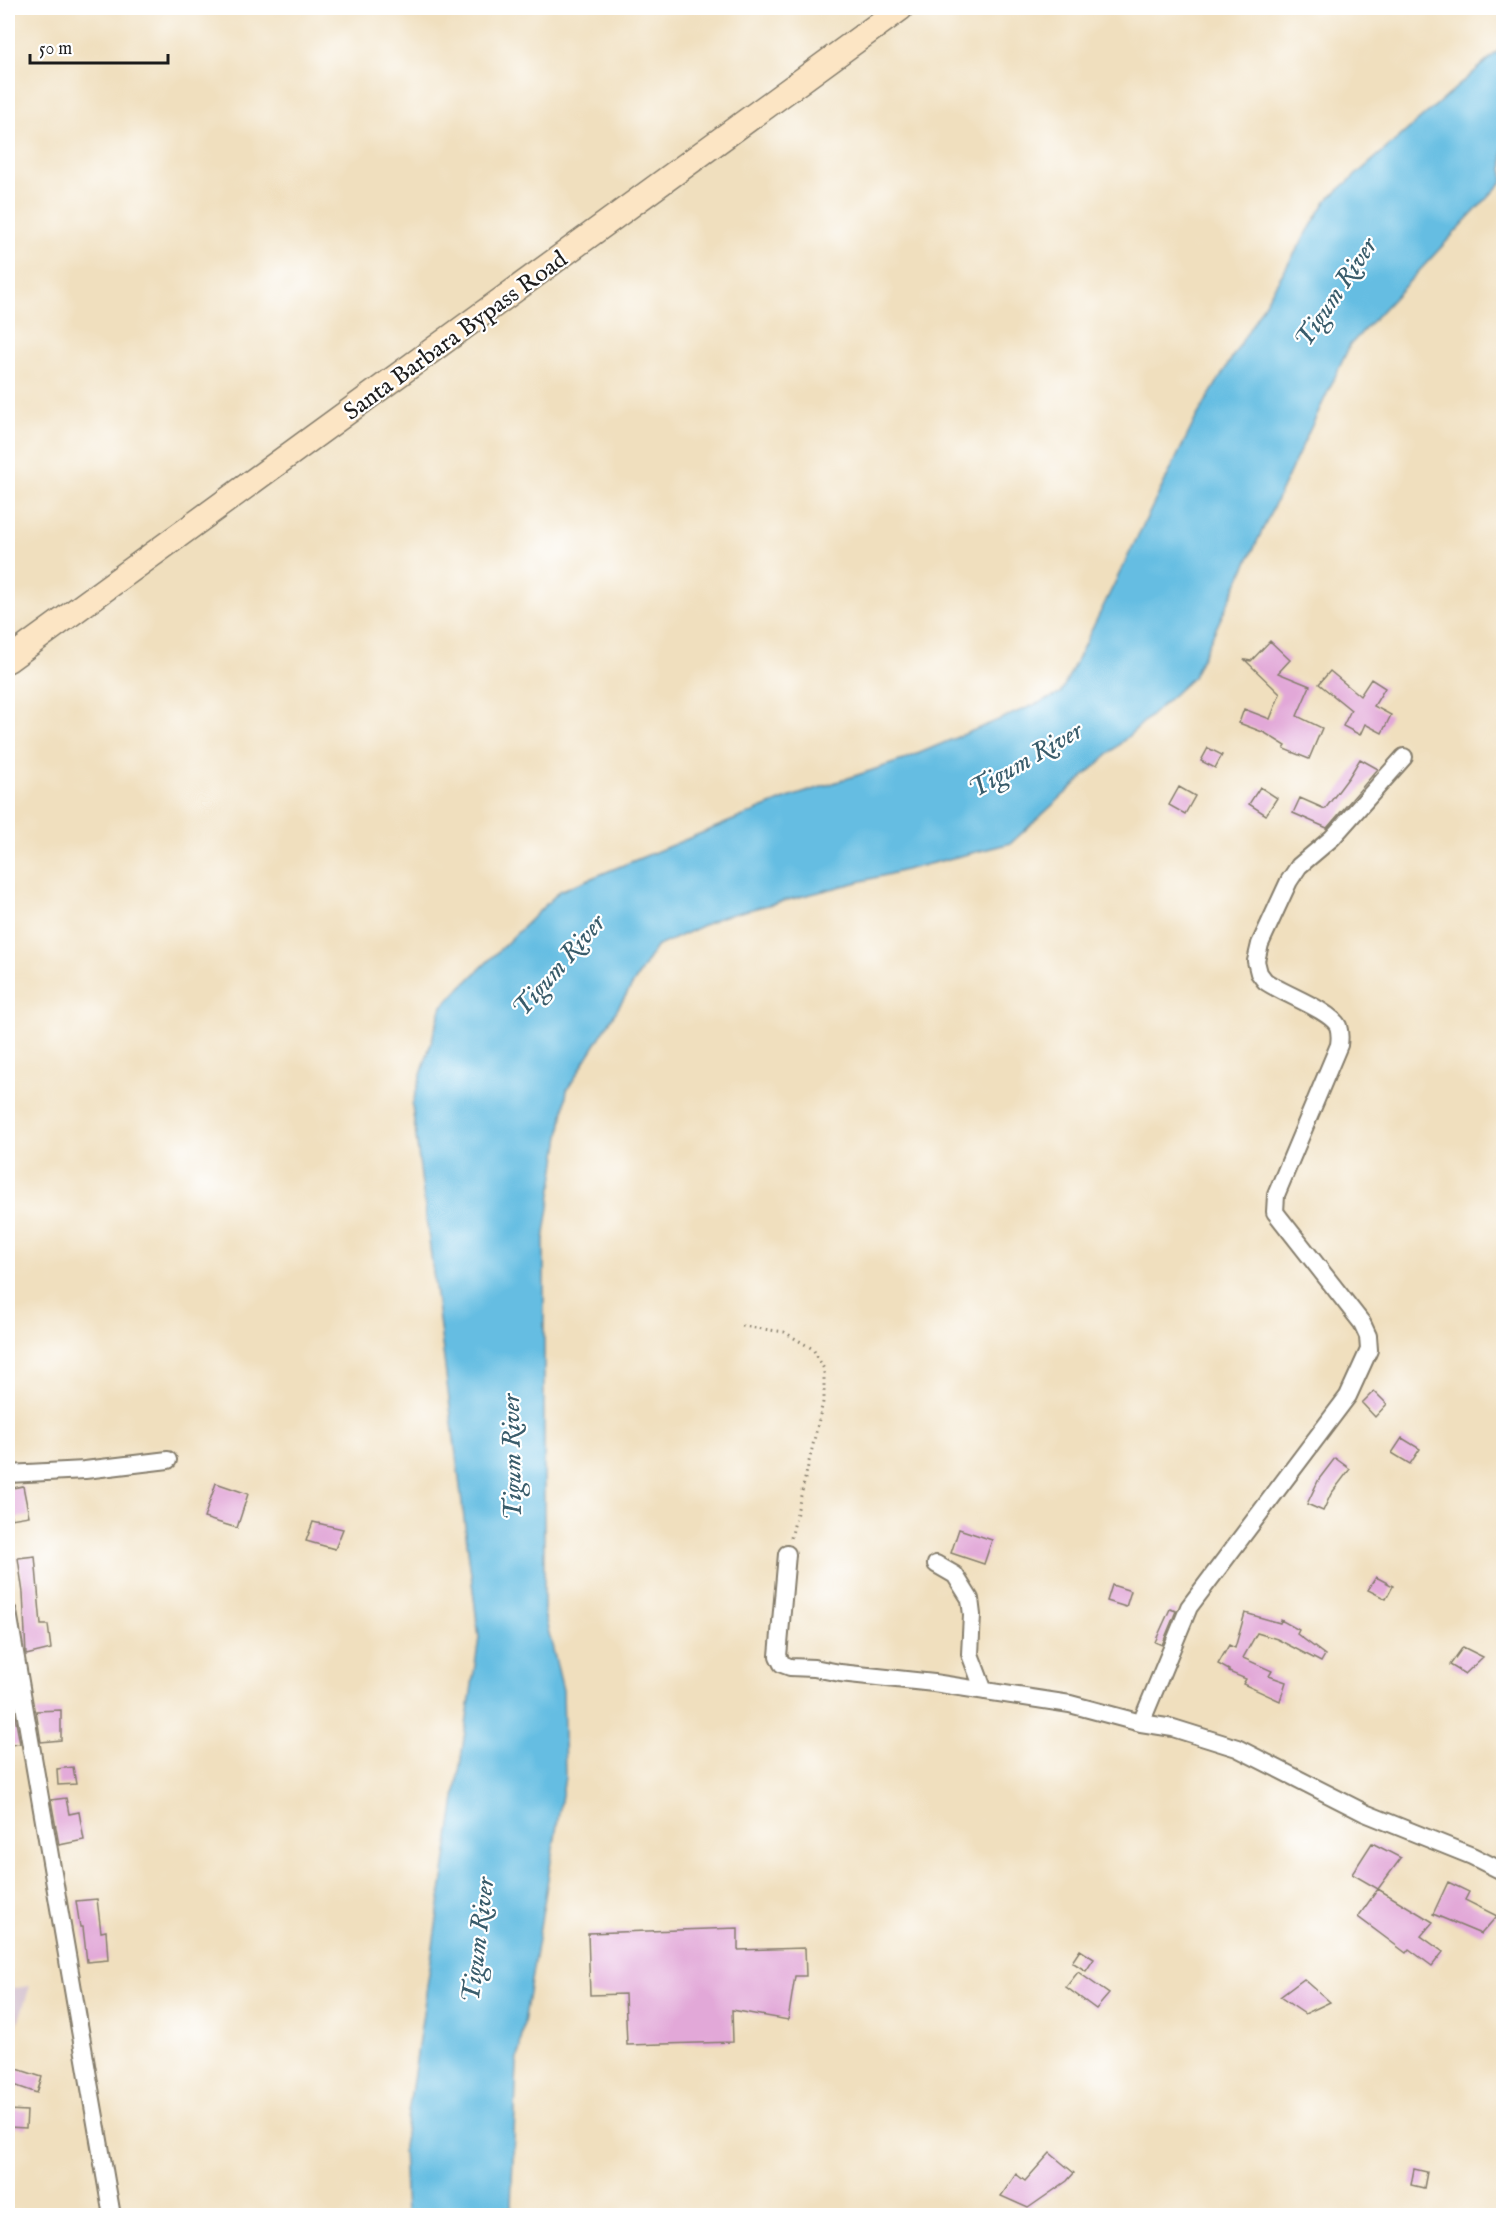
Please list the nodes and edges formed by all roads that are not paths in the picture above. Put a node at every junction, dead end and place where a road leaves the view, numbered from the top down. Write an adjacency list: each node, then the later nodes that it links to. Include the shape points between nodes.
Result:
1 (901, 8): 2 (main road, Santa Barbara Bypass Road)
2 (8, 660)
3 (1404, 757): 10 (street, via 1332,838 1299,866 1267,928 1256,961 1265,981 1329,1016 1340,1034 1340,1045 1276,1195 1275,1212 1362,1323 1369,1350 1348,1396 1189,1607)
4 (168, 1460): 5 (street)
5 (8, 1474)
6 (787, 1554): 9 (street, via 778,1656 782,1664)
7 (936, 1564): 9 (street, via 955,1575 970,1599 970,1654)
8 (8, 1612): 12 (street)
9 (984, 1691): 10 (street, via 1070,1704)
10 (1141, 1723): 11 (street, via 1173,1728 1238,1748 1365,1813)
11 (1503, 1872)
12 (112, 2216)

